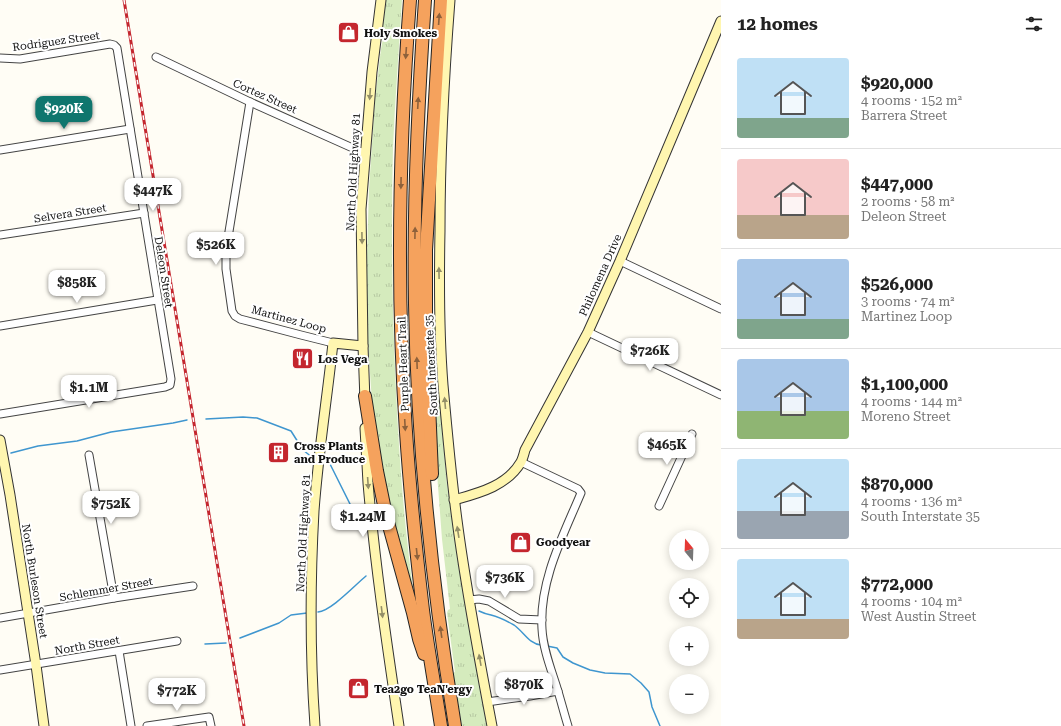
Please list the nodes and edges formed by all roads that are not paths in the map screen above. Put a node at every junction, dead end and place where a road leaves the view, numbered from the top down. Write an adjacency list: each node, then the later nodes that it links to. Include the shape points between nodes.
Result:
1 (381, 0): 14 (main road, North Old Highway 81, one-way to 14)
2 (410, 0): 44 (highway, Purple Heart Trail, one-way to 44, via 402,123 401,319 410,492 423,611)
3 (425, 0): 32 (highway, Purple Heart Trail, one-way to 3, via 418,395 414,252 416,137)
4 (441, 0): 32 (highway, one-way to 4, via 432,475 426,335 426,250)
5 (450, 0): 31 (main road, South Interstate 35, one-way to 5, via 443,384 439,261 442,114)
6 (721, 21): 7 (main road, Philomena Drive)
7 (719, 33): 17 (main road, Philomena Drive)
8 (114, 45): 10 (street, Rodriguez Street, via 20,59); 12 (street, Deleon Street, via 121,68)
9 (156, 57): 11 (street, Cortez Street)
10 (0, 58)
11 (250, 102): 14 (street, Cortez Street); 22 (street, Martinez Loop, via 226,250 232,311 240,319)
12 (130, 129): 13 (street); 15 (street, Deleon Street)
13 (0, 150)
14 (366, 154): 23 (main road, North Old Highway 81, one-way to 23, via 361,209)
15 (144, 212): 16 (street, Selvera Street); 18 (street, Deleon Street)
16 (0, 236)
17 (620, 261): 19 (street); 21 (main road, Philomena Drive)
18 (157, 300): 20 (street); 26 (street, Deleon Street, via 170,384 165,387)
19 (721, 309)
20 (0, 326)
21 (588, 332): 24 (street); 30 (main road, Philomena Drive)
22 (333, 343): 23 (main road, Martinez Loop); 51 (main road, North Old Highway 81, via 314,511 311,597)
23 (363, 346): 25 (main road)
24 (721, 395)
25 (365, 396): 44 (highway, via 386,515 419,639); 52 (main road, one-way to 52, via 371,514 384,629)
26 (0, 414)
27 (692, 434): 33 (street)
28 (0, 444): 37 (main road, North Burleson Street)
29 (89, 455): 35 (street)
30 (521, 462): 31 (main road, Philomena Drive, via 511,474 490,489); 39 (street, via 578,489 581,493 545,584)
31 (454, 500): 36 (main road, South Interstate 35, one-way to 31)
32 (426, 505): 54 (highway, Purple Heart Trail, one-way to 32)
33 (658, 506)
34 (193, 586): 35 (street, Schlemmer Street)
35 (114, 598): 37 (street, Schlemmer Street)
36 (469, 600): 39 (street, via 490,601 519,619); 46 (main road, South Interstate 35, one-way to 36)
37 (28, 614): 38 (street, Schlemmer Street); 42 (main road, North Burleson Street)
38 (0, 618)
39 (542, 620): 45 (street, via 546,652)
40 (177, 641): 41 (street, North Street)
41 (119, 651): 42 (street, North Street); 48 (street)
42 (36, 665): 43 (street, North Street); 47 (main road, North Burleson Street)
43 (0, 670)
44 (434, 680): 53 (highway, Purple Heart Trail)
45 (558, 691): 46 (street); 56 (street)
46 (487, 702): 55 (main road, South Interstate 35)
47 (44, 726)
48 (131, 726)
49 (147, 726): 50 (street, via 209,717)
50 (210, 726)
51 (315, 726)
52 (399, 726)
53 (441, 726)
54 (455, 726)
55 (492, 726)
56 (568, 726)

